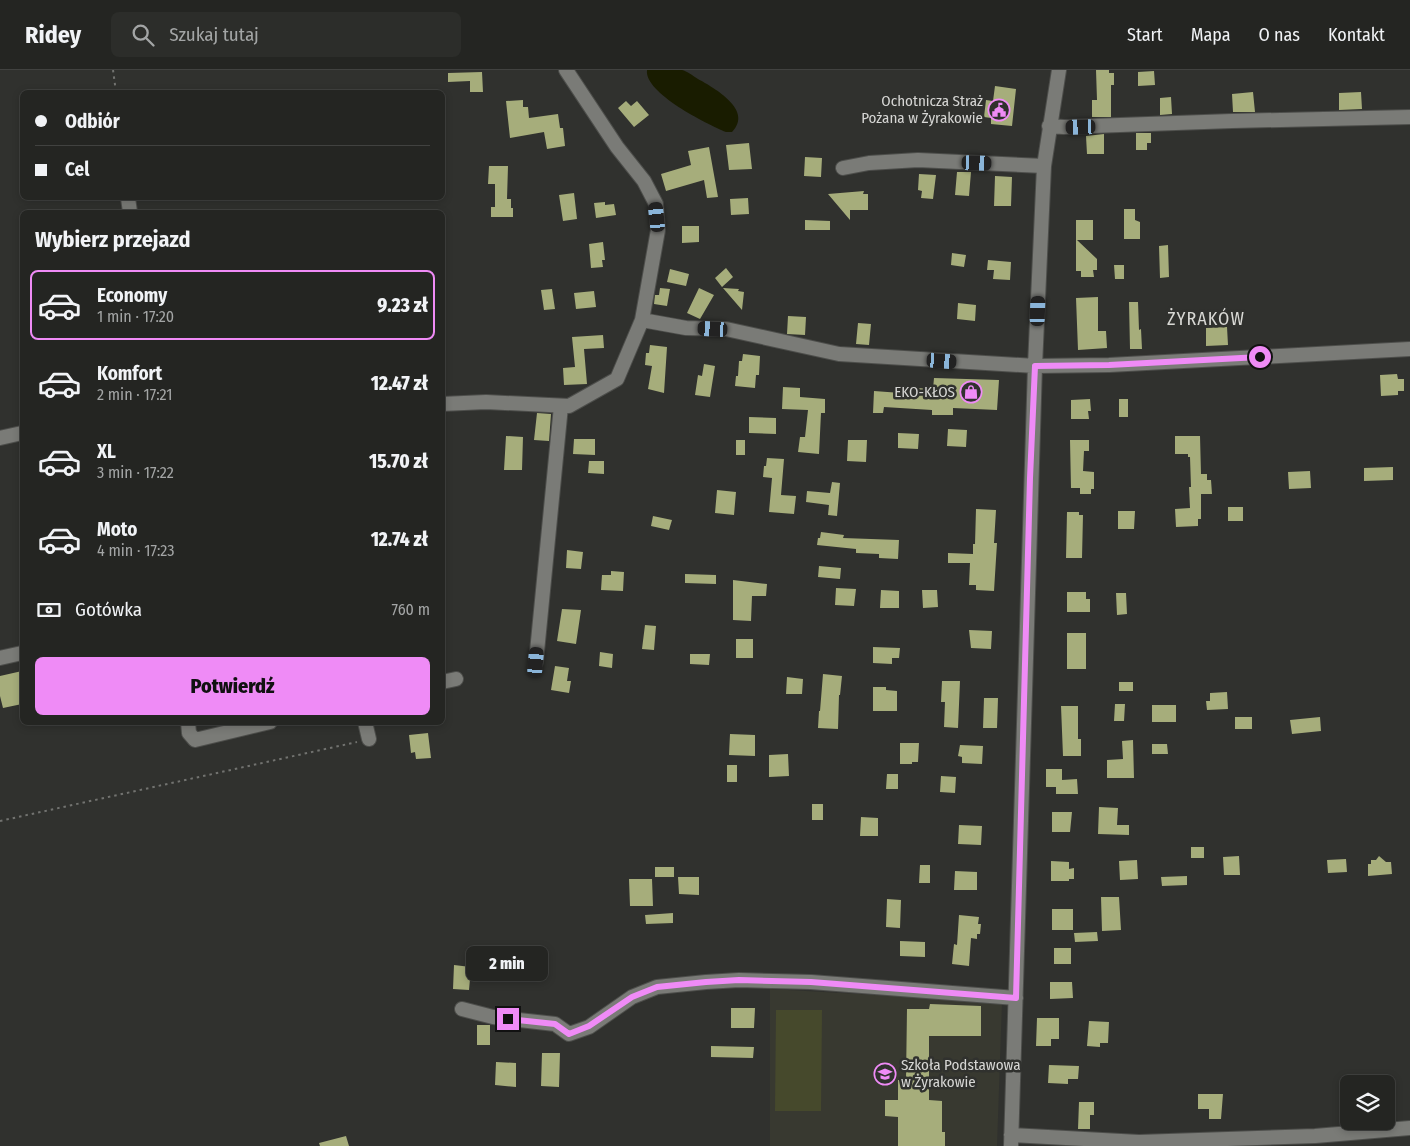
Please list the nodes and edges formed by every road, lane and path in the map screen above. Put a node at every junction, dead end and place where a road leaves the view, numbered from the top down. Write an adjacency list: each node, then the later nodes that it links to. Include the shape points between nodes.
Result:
1 (113, 70): 4 (path)
2 (566, 70): 9 (street, via 617,147 644,181 656,204 658,230)
3 (1059, 70): 6 (street)
4 (116, 90)
5 (1410, 117): 6 (street)
6 (1049, 126): 7 (street)
7 (1044, 166): 8 (street, via 918,160); 11 (street)
8 (843, 168)
9 (642, 320): 11 (street, via 748,333 839,354); 13 (street, via 618,379 569,406)
10 (1410, 349): 11 (street)
11 (1035, 366): 24 (street)
12 (445, 404): 13 (street, via 486,402)
13 (561, 406): 18 (street)
14 (20, 433): 15 (street)
15 (0, 438)
16 (20, 653): 17 (street)
17 (0, 658)
18 (536, 662)
19 (188, 725): 20 (street, via 189,733 195,740)
20 (258, 725)
21 (366, 725): 22 (street)
22 (369, 739): 23 (path)
23 (0, 822)
24 (1016, 998): 25 (street, via 811,982 706,982 657,987 632,997 589,1026 569,1034 555,1024 493,1017); 27 (street)
25 (462, 1009)
26 (1410, 1128): 27 (street, via 1315,1136 1148,1142)
27 (1011, 1140)

